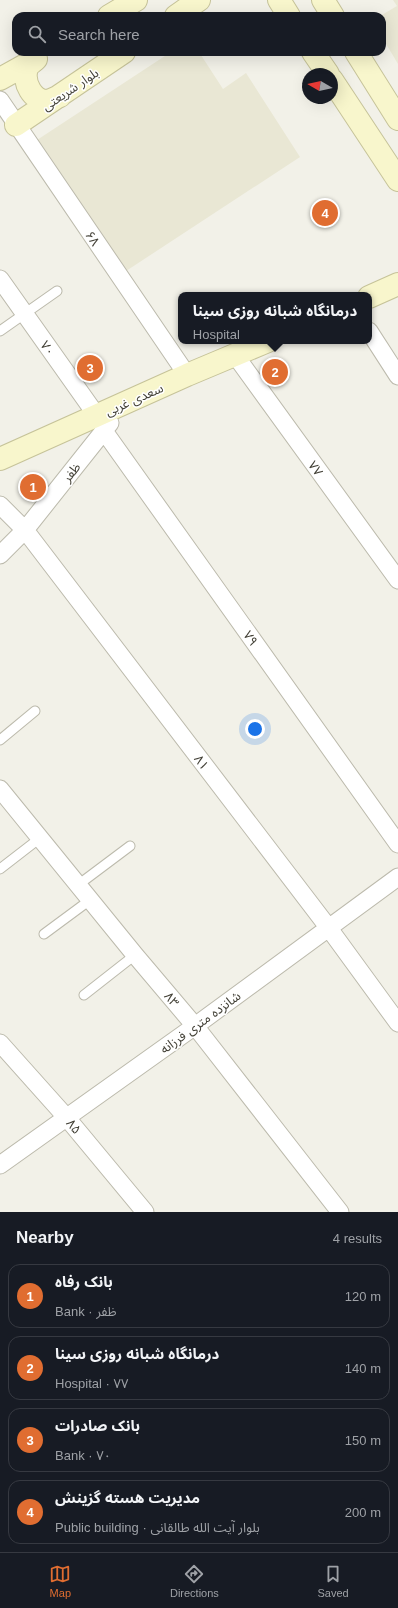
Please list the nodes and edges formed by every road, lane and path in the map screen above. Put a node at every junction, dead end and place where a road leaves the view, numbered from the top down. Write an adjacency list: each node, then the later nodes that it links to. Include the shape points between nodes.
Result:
1 (136, 0): 5 (main road)
2 (199, 0): 6 (main road)
3 (279, 0): 7 (main road)
4 (323, 0): 8 (main road)
5 (116, 12)
6 (182, 12)
7 (287, 12)
8 (330, 12)
9 (42, 56): 14 (main road); 16 (main road, via 27,67 29,90 42,100 50,101)
10 (118, 56): 16 (main road, بلوار شریعتی)
11 (316, 56): 13 (main road)
12 (359, 56): 18 (main road)
13 (324, 68)
14 (0, 79)
15 (338, 89): 20 (main road)
16 (60, 96): 19 (main road, بلوار شریعتی)
17 (0, 100): 19 (street, ۶۸)
18 (398, 119)
19 (16, 125): 30 (street, ۶۸)
20 (398, 180)
21 (0, 279): 25 (street, ۷۰)
22 (397, 285): 24 (main road)
23 (57, 291): 25 (lane)
24 (372, 296)
25 (24, 314): 26 (lane); 32 (street, ۷۰)
26 (0, 331)
27 (372, 336): 31 (street)
28 (261, 344): 29 (main road, سعدی غربی)
29 (235, 356): 30 (main road, سعدی غربی); 37 (street, ۷۷)
30 (187, 375): 32 (main road, سعدی غربی, via 123,405)
31 (398, 376)
32 (100, 423): 33 (main road, سعدی غربی); 35 (street, ظفر); 42 (street, ۷۹)
33 (0, 459)
34 (0, 505): 35 (street, ۸۱)
35 (25, 530): 36 (street, ظفر); 48 (street, ۸۱)
36 (0, 555)
37 (398, 580)
38 (35, 711): 39 (lane)
39 (0, 740)
40 (0, 789): 41 (street, ۸۳)
41 (40, 838): 44 (lane); 46 (street, ۸۳)
42 (398, 844)
43 (130, 846): 46 (lane)
44 (0, 869)
45 (398, 877): 48 (street, شانزده متری فرزانه)
46 (78, 885): 47 (street, ۸۳)
47 (90, 900): 49 (lane); 50 (street, ۸۳)
48 (328, 927): 52 (street, ۸۱); 53 (street, شانزده متری فرزانه)
49 (44, 934)
50 (135, 954): 51 (lane); 53 (street, ۸۳)
51 (84, 994)
52 (398, 1023)
53 (195, 1026): 55 (street, شانزده متری فرزانه); 58 (street, ۸۳)
54 (0, 1043): 55 (street, ۸۵)
55 (67, 1118): 56 (street, شانزده متری فرزانه); 57 (street, ۸۵)
56 (0, 1165)
57 (145, 1212)
58 (340, 1212)

